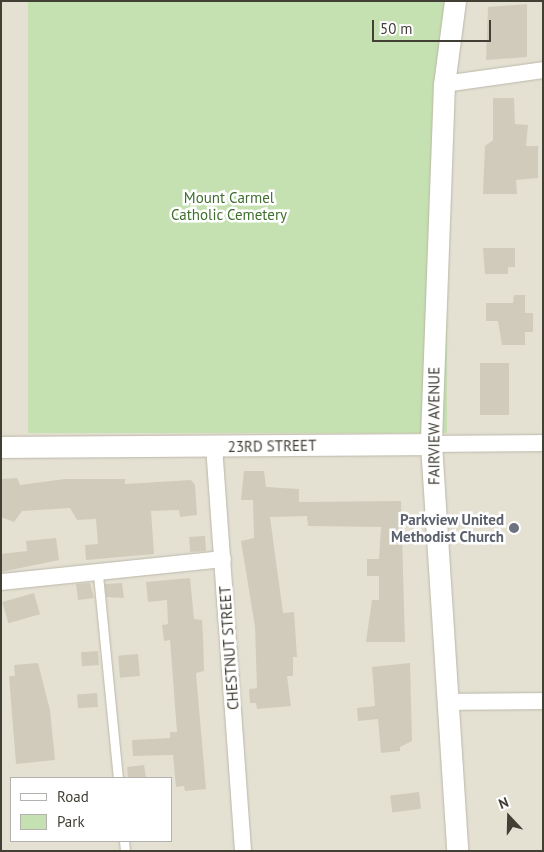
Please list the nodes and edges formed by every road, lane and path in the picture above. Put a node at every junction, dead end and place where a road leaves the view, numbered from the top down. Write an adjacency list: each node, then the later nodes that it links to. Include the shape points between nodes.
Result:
1 (455, 1): 3 (street, FAIRVIEW AVENUE)
2 (543, 70): 3 (street)
3 (444, 84): 5 (street, FAIRVIEW AVENUE)
4 (543, 443): 5 (street, 23RD STREET)
5 (431, 444): 6 (street, 23RD STREET); 11 (street, FAIRVIEW AVENUE)
6 (214, 446): 7 (street, 23RD STREET); 8 (street, CHESTNUT STREET)
7 (1, 447)
8 (223, 559): 9 (street); 14 (street, CHESTNUT STREET)
9 (98, 574): 10 (street); 13 (lane)
10 (1, 582)
11 (448, 702): 12 (street); 15 (street, FAIRVIEW AVENUE)
12 (543, 702)
13 (118, 777)
14 (243, 851)
15 (457, 851)

